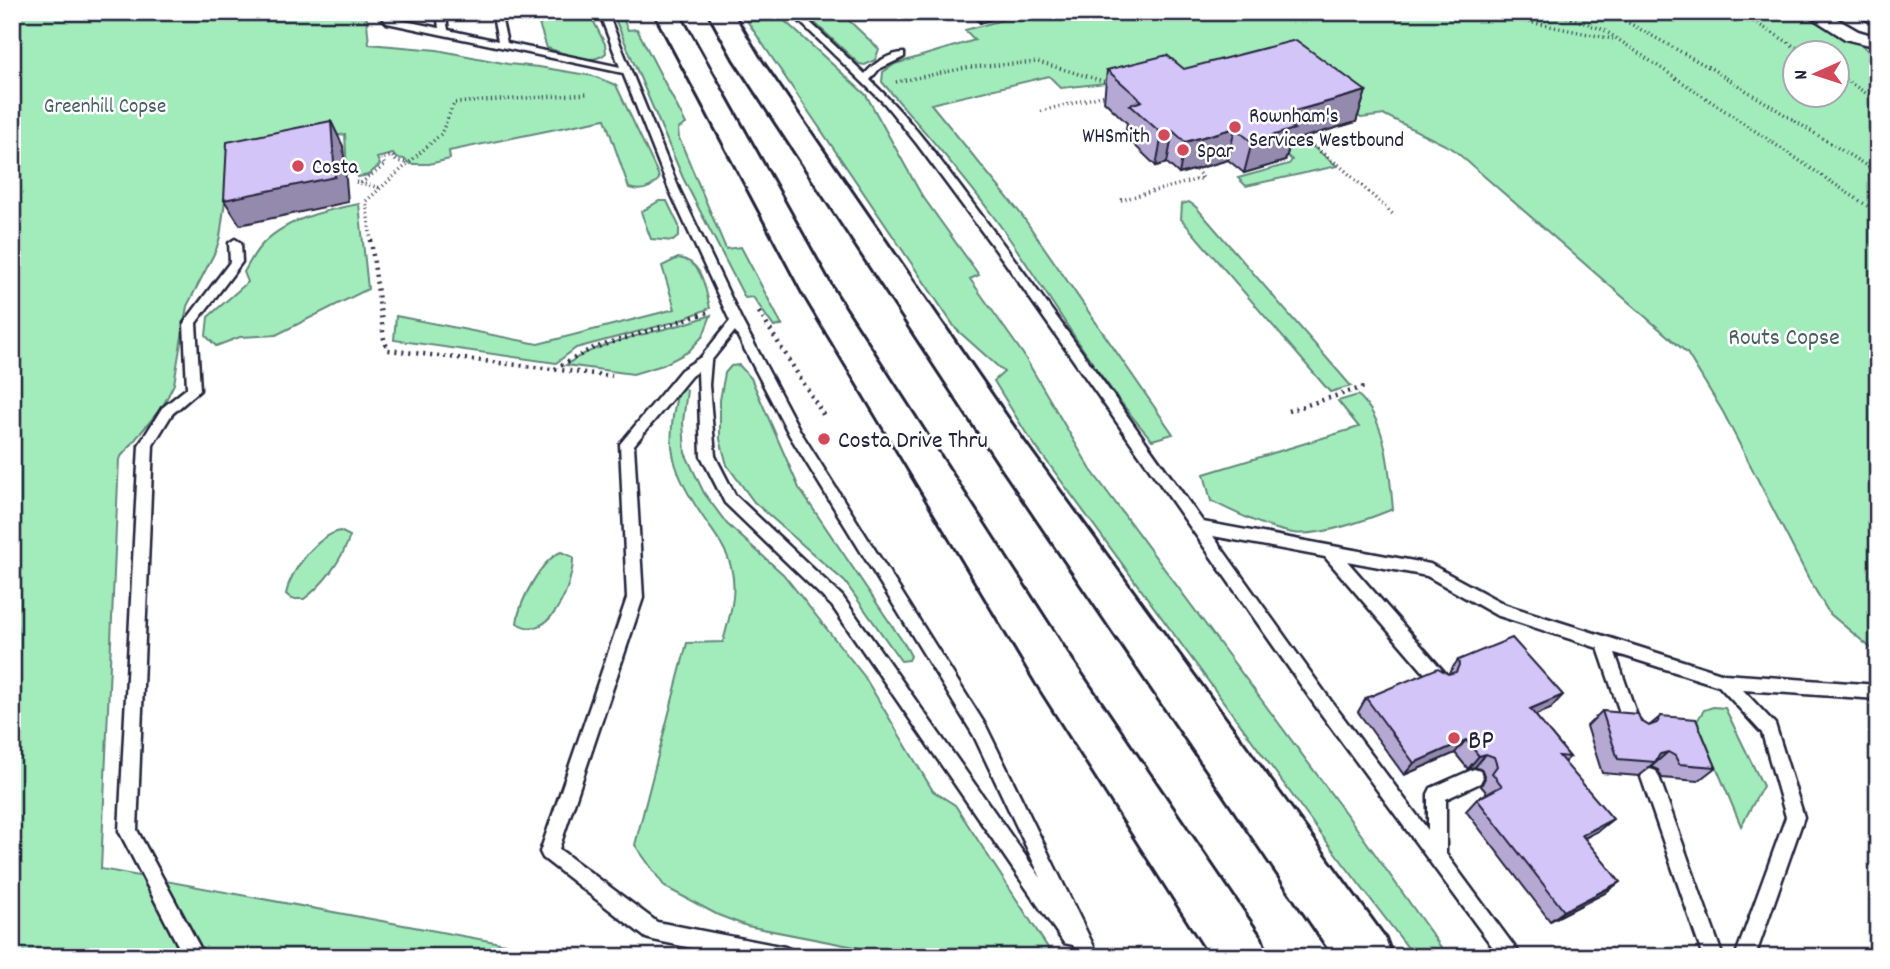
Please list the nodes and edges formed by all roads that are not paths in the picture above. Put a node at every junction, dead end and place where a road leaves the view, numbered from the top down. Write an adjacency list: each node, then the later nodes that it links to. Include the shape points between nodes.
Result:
1 (381, 12): 9 (lane, via 387,19)
2 (441, 12): 9 (lane)
3 (496, 12): 11 (lane)
4 (603, 12): 13 (lane)
5 (666, 12): 31 (highway, via 819,293 1053,670)
6 (720, 12): 32 (highway, via 1010,452)
7 (794, 12): 14 (lane)
8 (1812, 12): 10 (street, via 1865,41)
9 (444, 31): 11 (lane)
10 (1878, 42)
11 (503, 43): 13 (lane)
12 (901, 55): 14 (lane, via 876,67)
13 (625, 72): 16 (lane)
14 (865, 80): 18 (lane, via 903,119 970,207)
15 (235, 243): 28 (lane, via 236,262 190,323 194,390 167,411 146,444 128,831)
16 (736, 321): 17 (lane); 30 (lane, via 795,433 980,731)
17 (705, 360): 29 (lane, via 685,373 627,444 635,598 549,852 653,931); 30 (lane, via 708,456 730,499 837,601)
18 (1197, 527): 19 (lane); 27 (lane)
19 (1331, 553): 20 (lane, via 1430,570 1501,610); 21 (lane)
20 (1604, 643): 22 (lane); 24 (lane)
21 (1439, 678)
22 (1724, 681): 23 (lane); 35 (lane, via 1769,729 1796,817)
23 (1878, 692)
24 (1634, 730)
25 (1474, 777): 27 (lane, via 1437,794)
26 (1650, 777): 34 (lane)
27 (1437, 855): 33 (lane)
28 (195, 957)
29 (785, 957)
30 (1088, 957)
31 (1242, 957)
32 (1366, 957)
33 (1512, 957)
34 (1713, 957)
35 (1745, 957)

